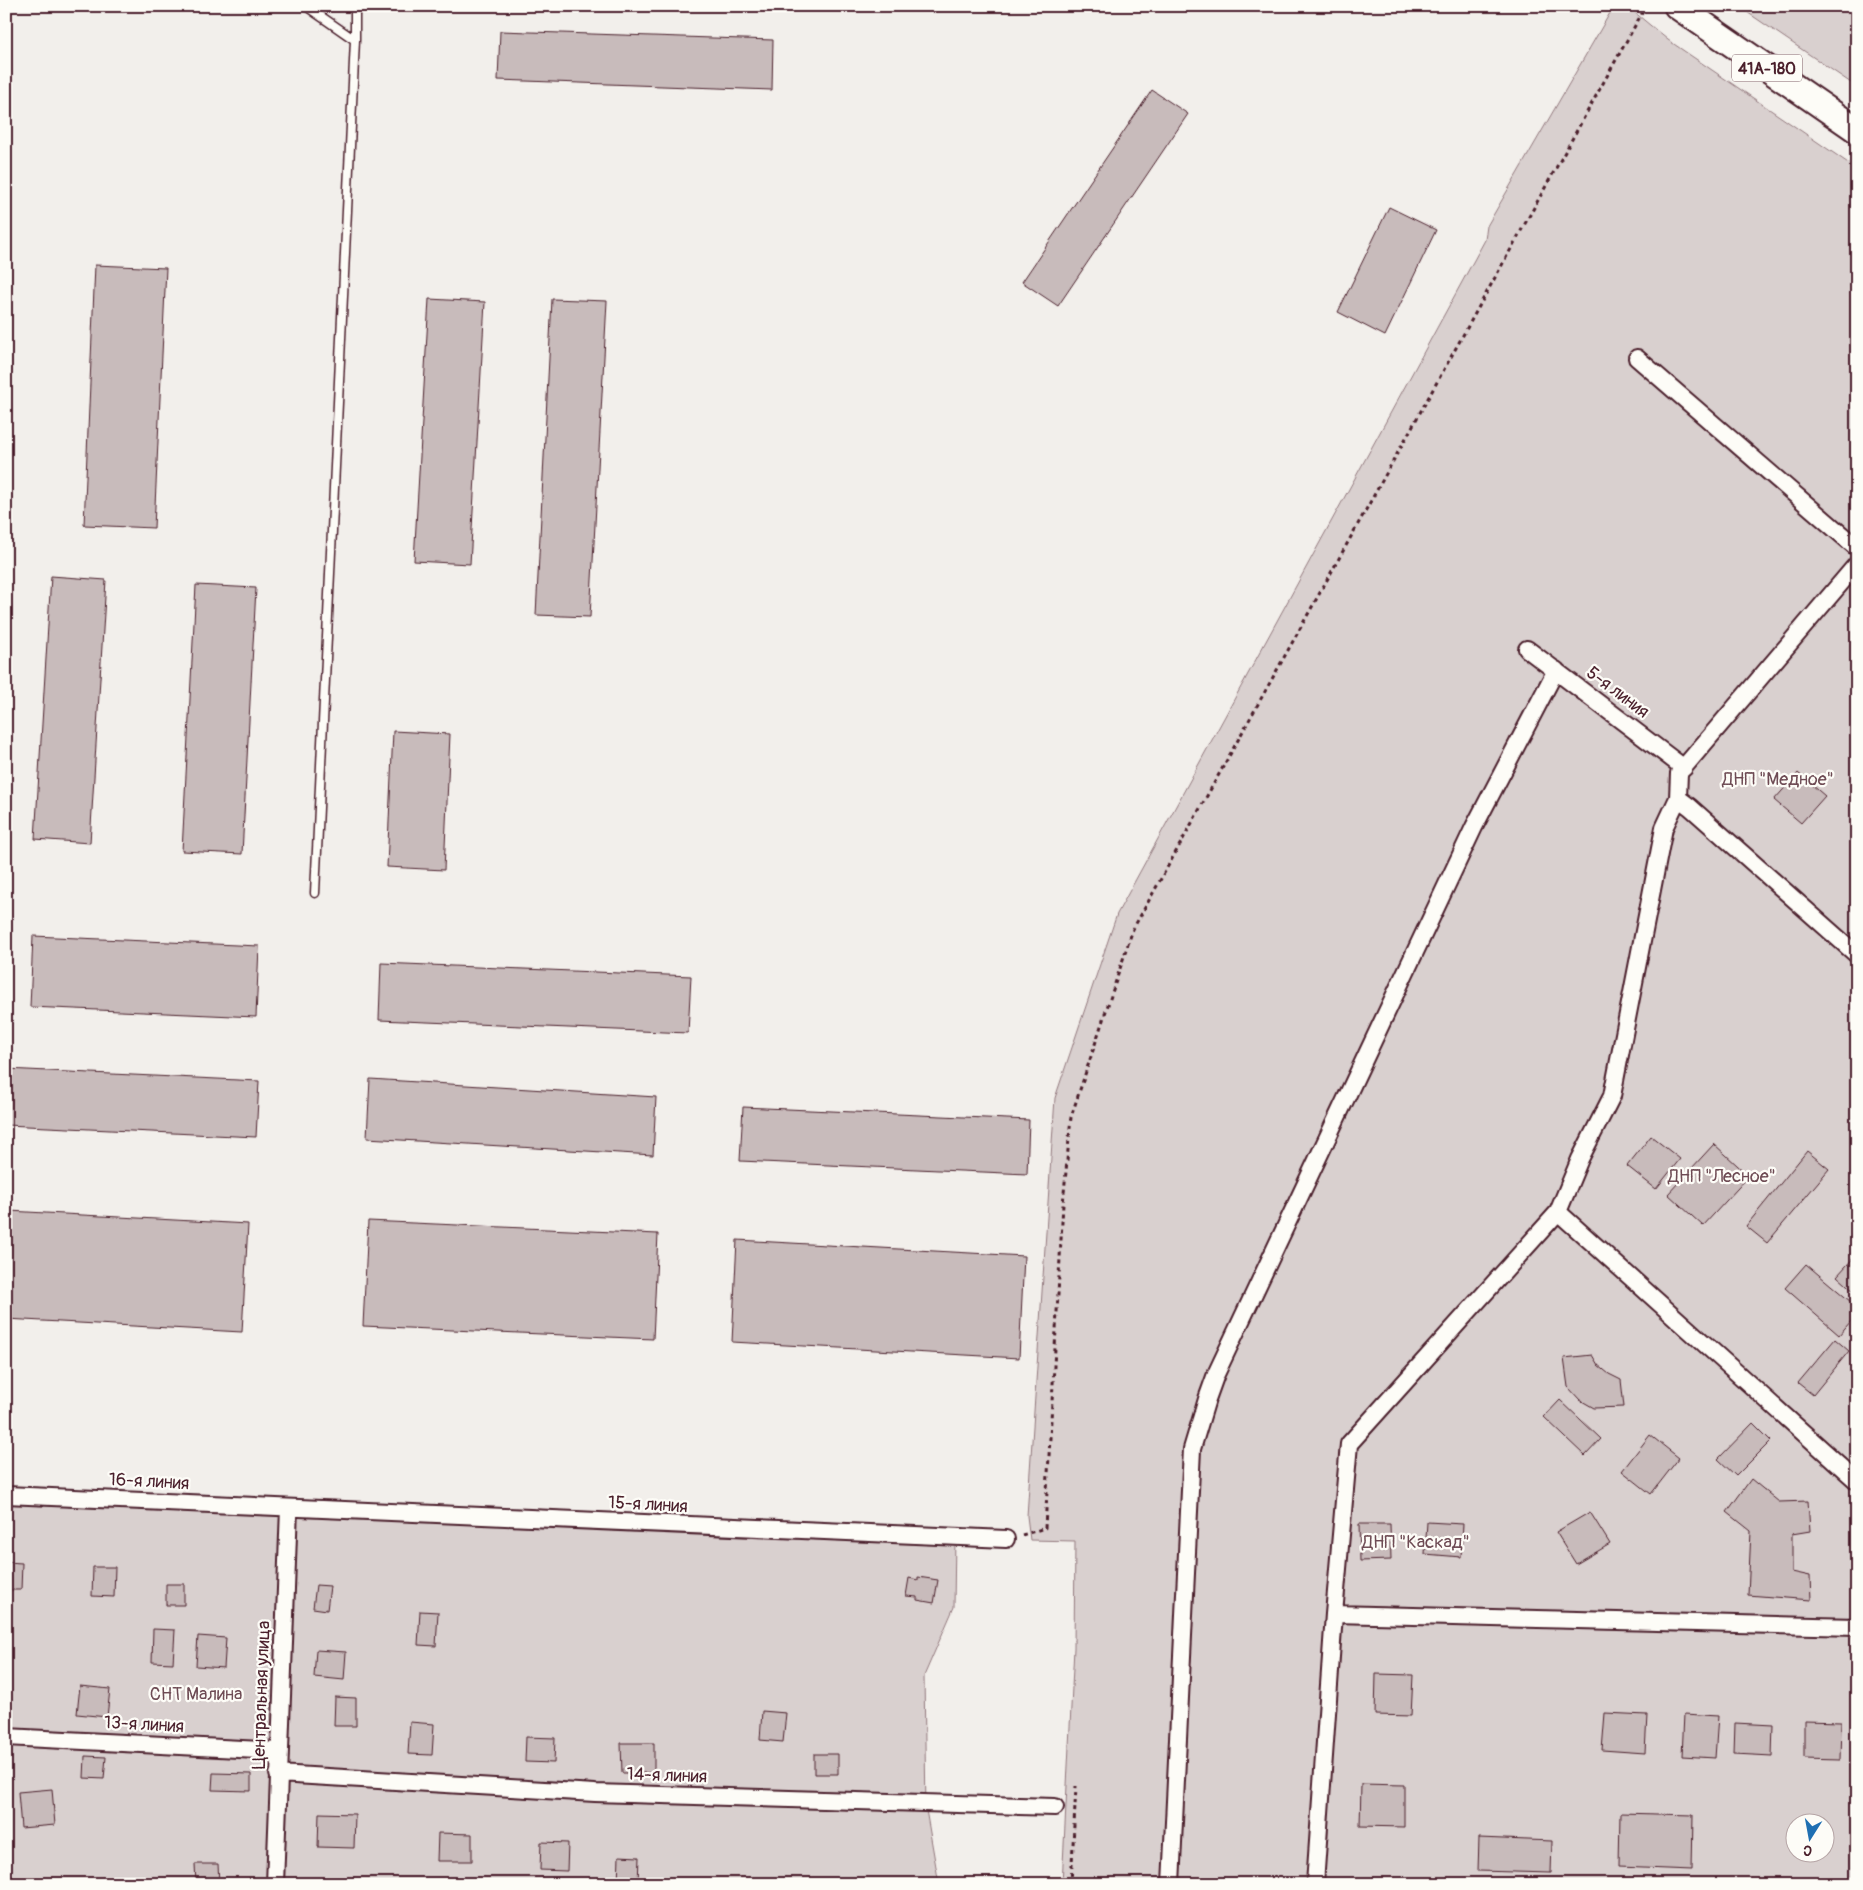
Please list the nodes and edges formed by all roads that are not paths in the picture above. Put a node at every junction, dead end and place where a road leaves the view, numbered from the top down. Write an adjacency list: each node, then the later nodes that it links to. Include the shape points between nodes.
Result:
1 (306, 6): 4 (lane)
2 (356, 6): 4 (lane)
3 (1677, 6): 5 (main road, 41А-180)
4 (355, 40): 13 (lane)
5 (1857, 130)
6 (1637, 358): 7 (street)
7 (1857, 548)
8 (1857, 564): 11 (street)
9 (1527, 649): 10 (street, 5-я линия)
10 (1556, 670): 11 (street, 5-я линия); 27 (street, via 1474,827 1207,1399 1192,1449)
11 (1684, 768): 12 (street, via 1679,773)
12 (1678, 798): 14 (street); 15 (street, via 1664,828 1612,1096)
13 (315, 893)
14 (1857, 955)
15 (1558, 1212): 16 (street); 20 (street, via 1349,1444)
16 (1857, 1480)
17 (6, 1495): 18 (street, 16-я линия)
18 (289, 1508): 19 (street, 15-я линия); 23 (street, Центральная улица)
19 (1006, 1539)
20 (1334, 1614): 21 (street); 28 (street)
21 (1857, 1627)
22 (6, 1737): 23 (street, 13-я линия)
23 (279, 1750): 24 (street, Центральная улица)
24 (278, 1774): 25 (street, 14-я линия, via 595,1792); 26 (street, Центральная улица)
25 (1055, 1807)
26 (275, 1884)
27 (1171, 1884)
28 (1315, 1884)

